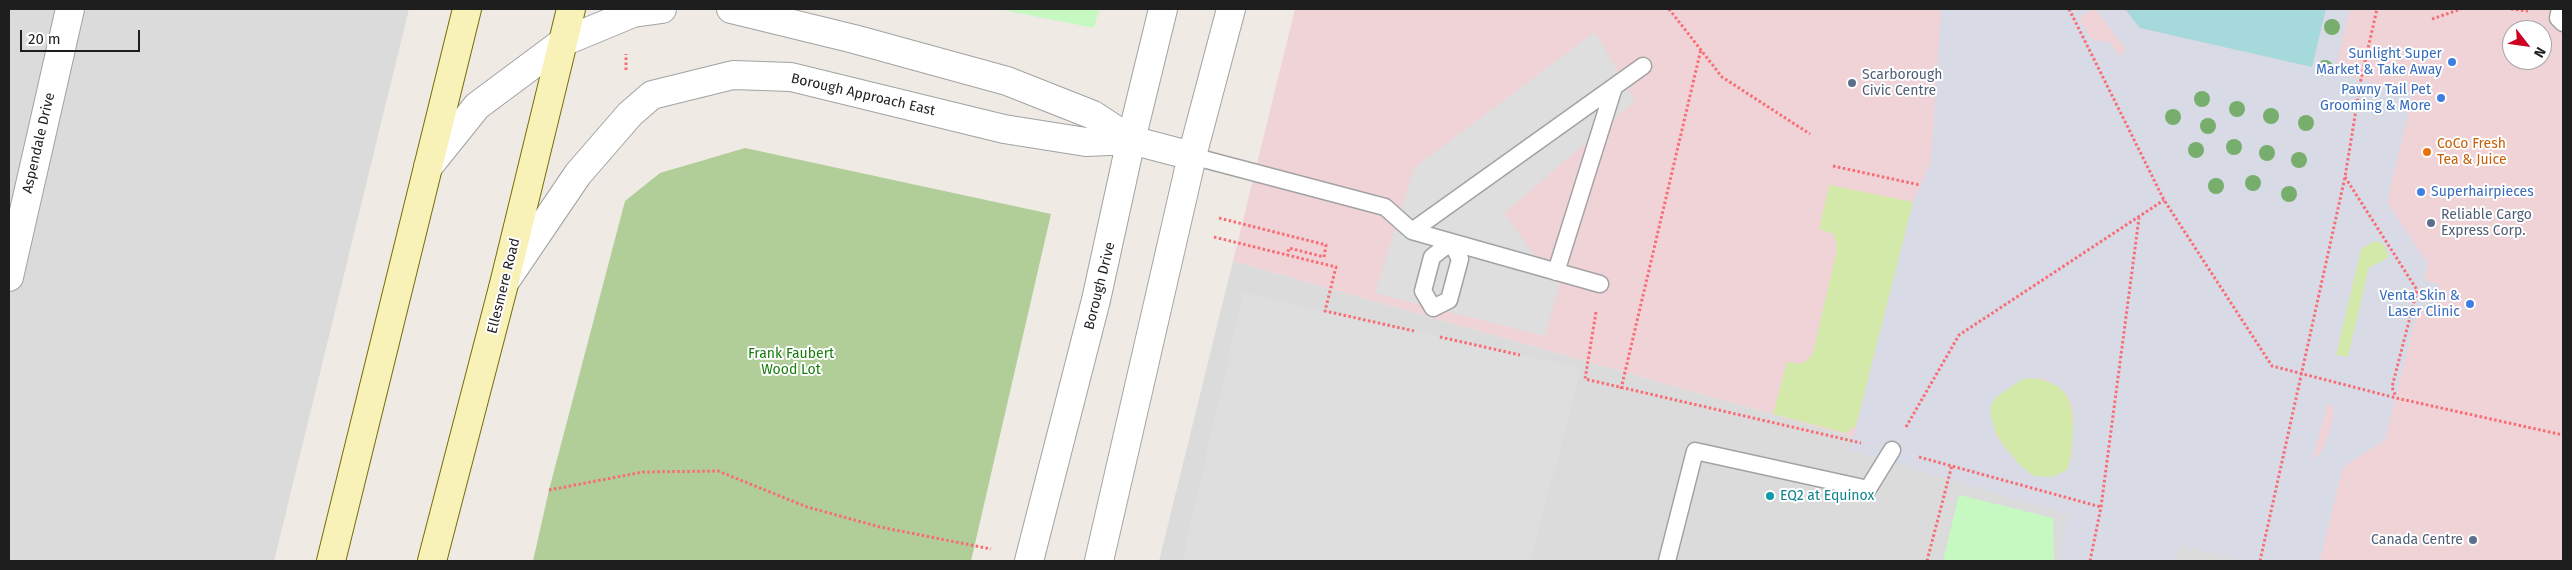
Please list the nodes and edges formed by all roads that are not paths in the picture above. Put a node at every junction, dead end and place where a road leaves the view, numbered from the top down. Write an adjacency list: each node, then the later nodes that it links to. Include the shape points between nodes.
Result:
1 (70, 9): 18 (street, Aspendale Drive)
2 (467, 9): 15 (main road)
3 (572, 9): 10 (main road, Ellesmere Road)
4 (662, 9): 10 (street, via 633,13)
5 (731, 9): 13 (street, Borough Approach East, via 1007,81 1093,115)
6 (1163, 9): 13 (street, Borough Drive)
7 (1231, 9): 14 (street)
8 (2560, 9): 9 (lane, via 2558,18)
9 (2563, 23)
10 (563, 42): 15 (street, via 477,106); 19 (main road, Ellesmere Road)
11 (1643, 66): 12 (lane)
12 (1614, 87): 16 (lane); 17 (lane)
13 (1131, 140): 14 (street, Borough Approach East); 19 (street, Borough Approach East, via 1086,142 1004,129 792,77 733,75 652,96 630,114 578,174); 24 (street, Borough Drive, via 1099,291)
14 (1192, 156): 16 (lane, via 1385,207); 25 (street)
15 (428, 167): 22 (main road)
16 (1412, 231): 17 (lane)
17 (1556, 272): 20 (lane)
18 (9, 277)
19 (506, 280): 23 (main road, Ellesmere Road)
20 (1600, 284)
21 (1892, 450): 26 (lane, via 1868,488 1695,451)
22 (331, 561)
23 (432, 561)
24 (1029, 561)
25 (1098, 561)
26 (1667, 561)

